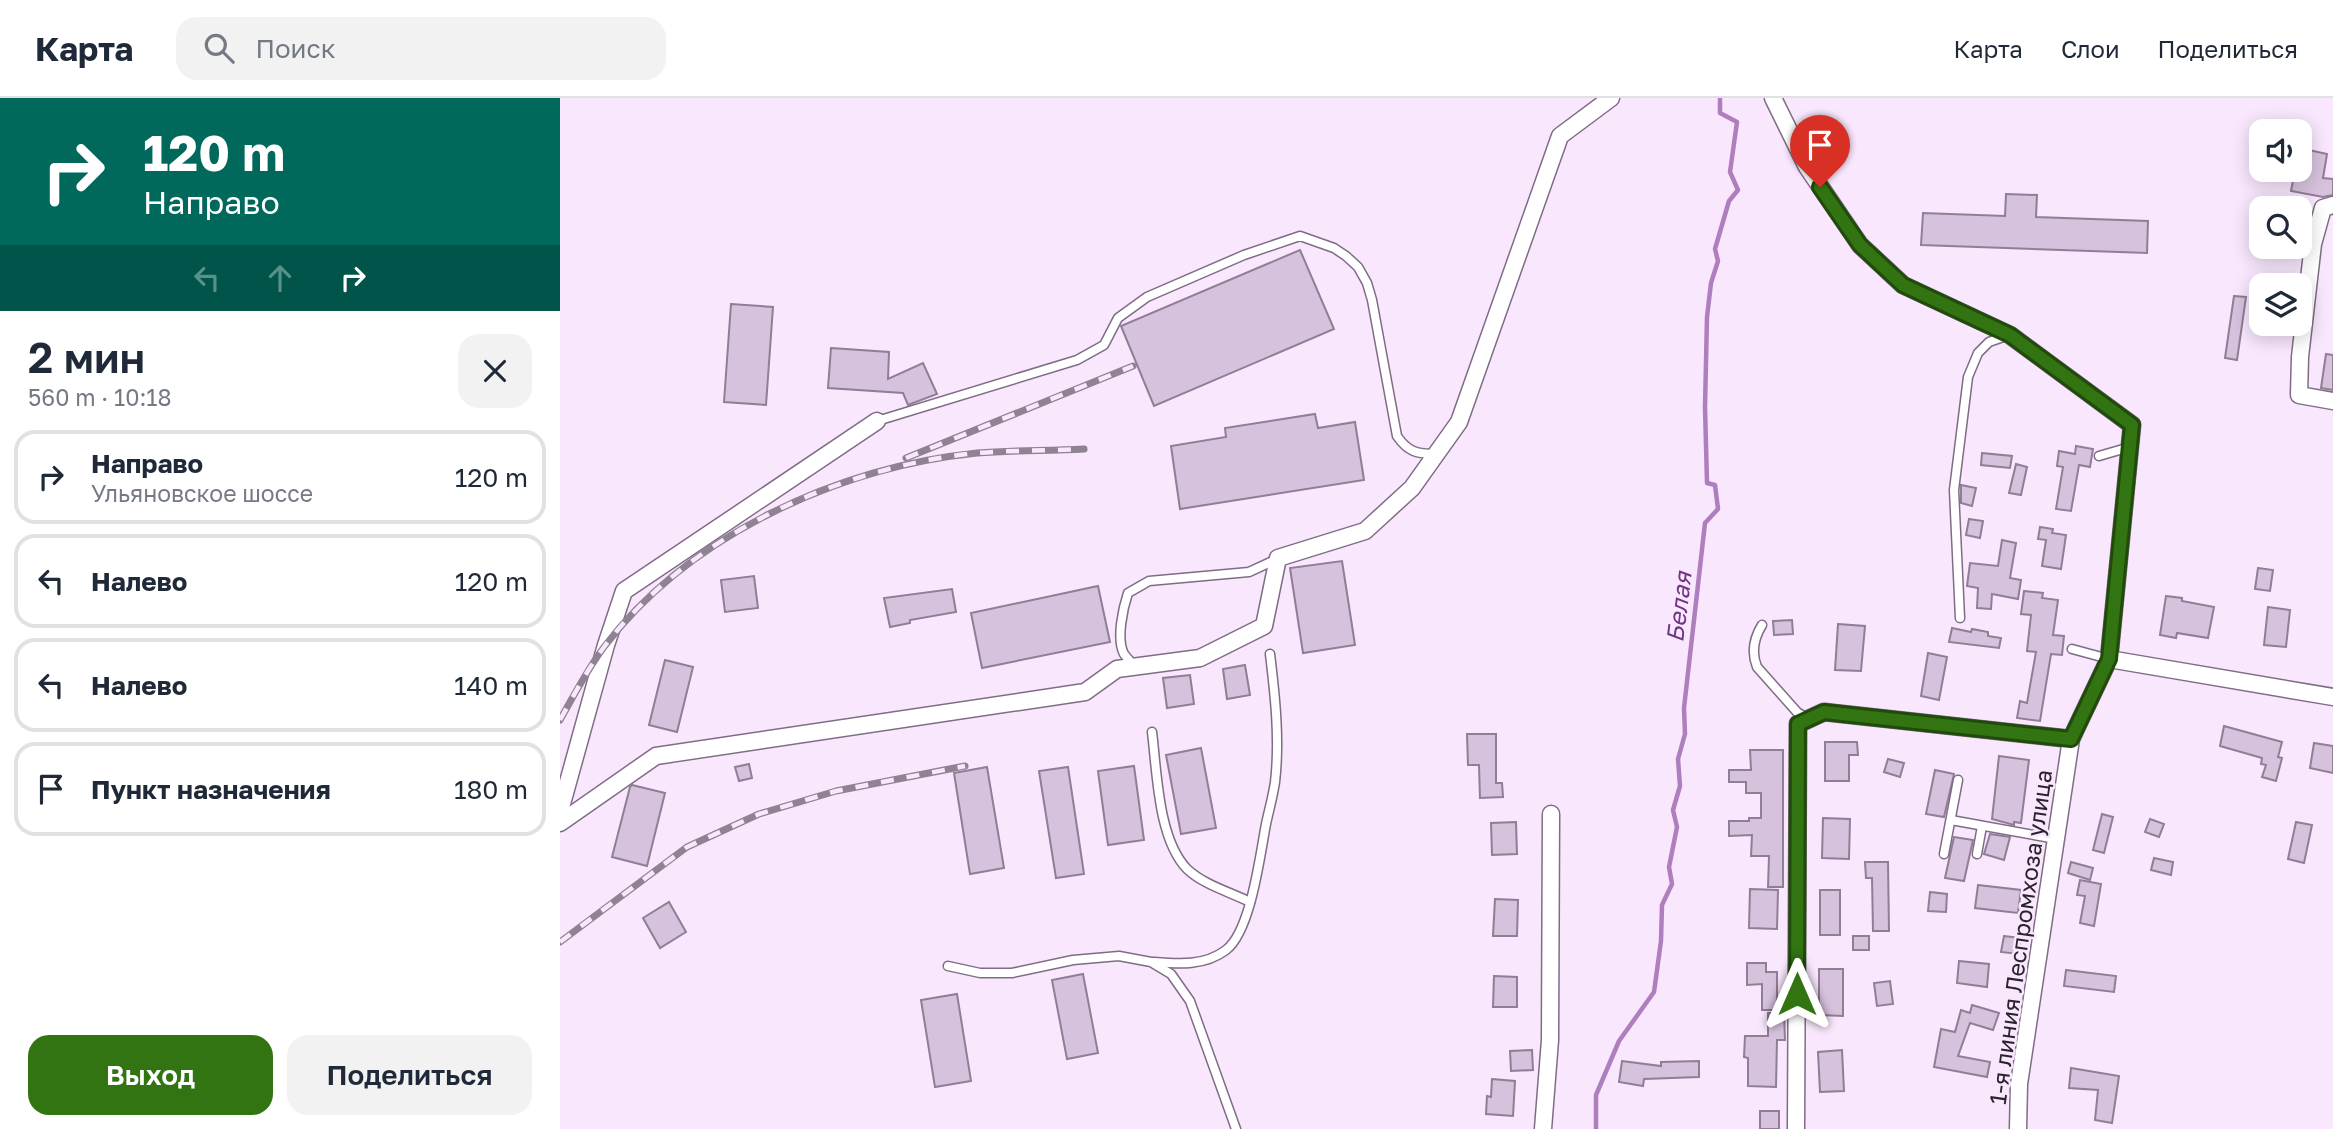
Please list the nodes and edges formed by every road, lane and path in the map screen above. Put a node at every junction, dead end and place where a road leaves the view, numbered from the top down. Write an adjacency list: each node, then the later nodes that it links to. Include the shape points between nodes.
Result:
1 (1611, 98): 8 (street, via 1560,136 1459,422)
2 (1773, 98): 4 (street, via 1807,167 1860,245 1903,285)
3 (2333, 205): 5 (street, via 2323,208 2313,244 2299,396)
4 (2010, 335): 7 (street, 1-я линия Леспромхоза улица, via 2132,425); 11 (lane, via 1989,342 1978,353 1968,377 1954,490)
5 (2333, 401)
6 (877, 421): 8 (lane, via 1077,360 1104,345 1118,318 1147,297 1300,236 1334,248 1358,267 1372,300 1397,436 1406,449); 22 (street, via 624,592)
7 (2130, 447): 9 (lane); 15 (street, 1-я линия Леспромхоза улица)
8 (1436, 454): 10 (street, via 1412,488 1365,531)
9 (2099, 456)
10 (1279, 558): 16 (street, via 1264,626 1200,658); 16 (lane, via 1248,572 1149,580 1128,593 1121,638 1123,652)
11 (1960, 618)
12 (1762, 625): 18 (lane, via 1754,645 1757,667)
13 (2072, 649): 15 (lane)
14 (1270, 654): 30 (lane, via 1275,782)
15 (2109, 659): 17 (street); 20 (street, 1-я линия Леспромхоза улица)
16 (1135, 667): 25 (street, via 1117,669 1086,692 656,756)
17 (2333, 696)
18 (1808, 719): 20 (street, via 1824,712); 35 (street, via 1798,724)
19 (1152, 732): 30 (lane, via 1161,806 1172,846 1187,868 1205,882)
20 (2071, 739): 27 (street, 1-я линия Леспромхоза улица)
21 (1958, 780): 24 (lane)
22 (560, 811)
23 (1551, 814): 34 (street, via 1550,1040)
24 (1951, 820): 26 (lane); 28 (lane)
25 (560, 823)
26 (1982, 826): 27 (lane); 29 (lane)
27 (2056, 839): 36 (street, 1-я линия Леспромхоза улица, via 2019,1084)
28 (1944, 853)
29 (1977, 853)
30 (1250, 902): 31 (lane, via 1229,949 1194,964)
31 (1151, 962): 32 (lane, via 1119,956 1012,973); 33 (lane, via 1171,974 1189,1001)
32 (948, 966)
33 (1236, 1129)
34 (1543, 1129)
35 (1796, 1129)
36 (2018, 1129)

